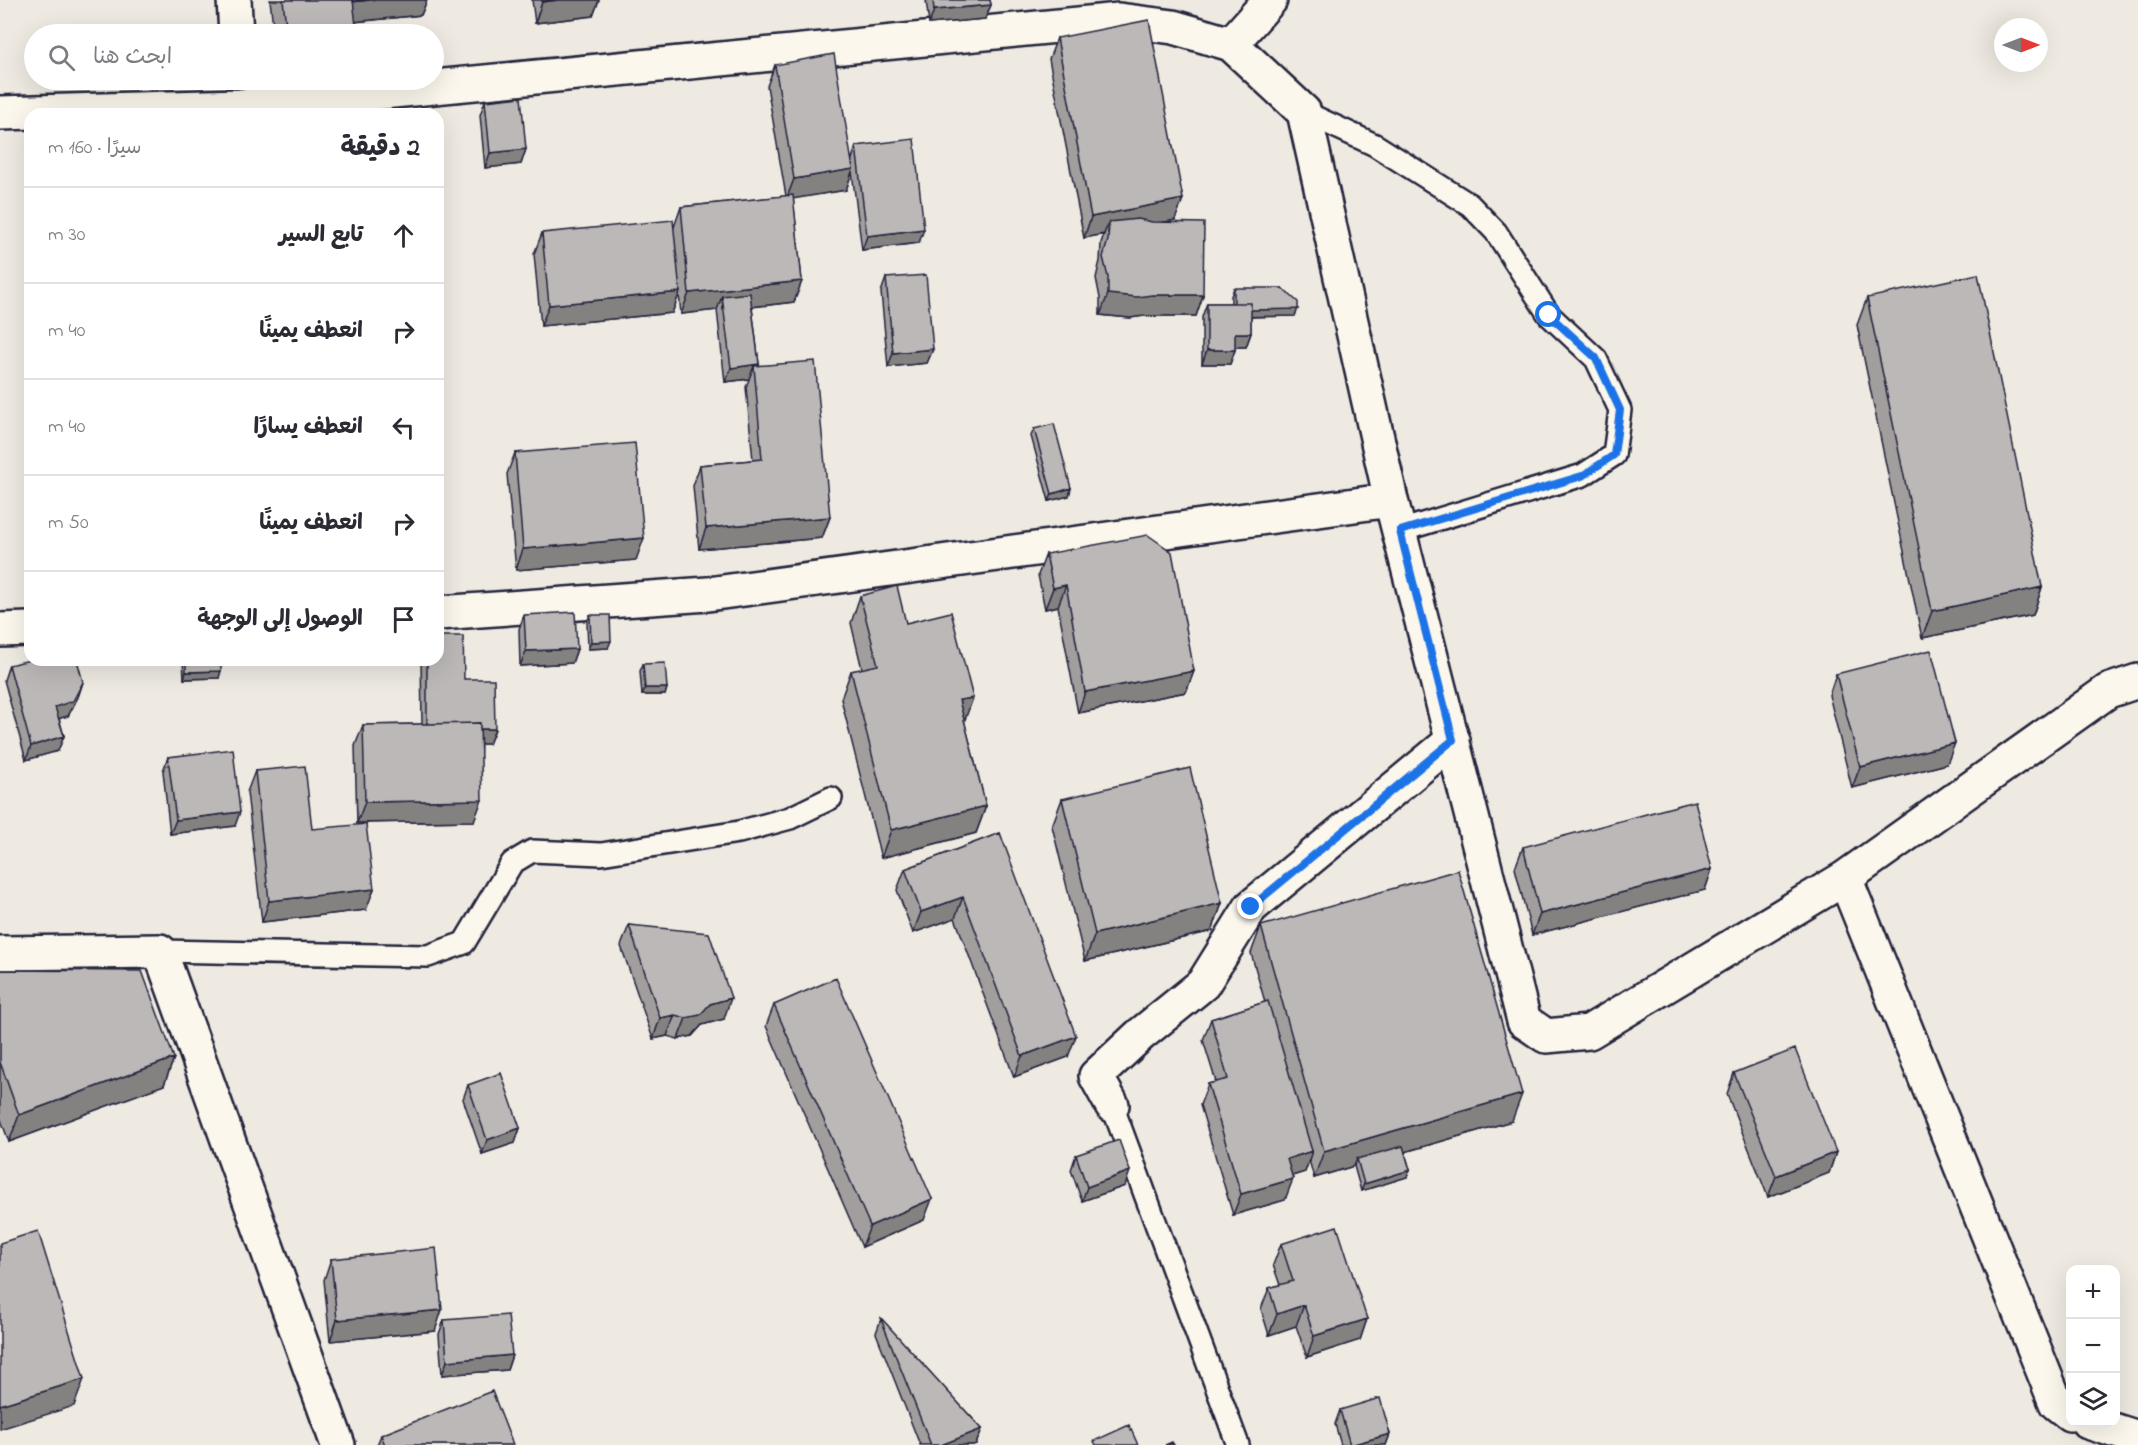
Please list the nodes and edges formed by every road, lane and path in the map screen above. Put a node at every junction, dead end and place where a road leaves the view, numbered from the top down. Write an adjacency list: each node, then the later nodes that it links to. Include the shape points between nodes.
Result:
1 (234, 0): 3 (street)
2 (1270, 0): 4 (street)
3 (235, 24)
4 (1231, 44): 5 (street, via 1173,27 1119,20); 10 (street)
5 (444, 76)
6 (275, 90): 7 (street)
7 (239, 93): 8 (street)
8 (60, 108)
9 (24, 111): 11 (street)
10 (1304, 112): 12 (street); 13 (lane, via 1375,145 1470,205 1496,232 1549,315 1596,358 1620,410 1614,455 1582,476)
11 (0, 113)
12 (1391, 500): 13 (street); 14 (street, via 708,594)
13 (1400, 531): 18 (street)
14 (444, 613)
15 (24, 629): 16 (street)
16 (0, 630)
17 (2138, 681): 20 (street, via 2108,691)
18 (1453, 740): 20 (street, via 1524,1021 1546,1036 1589,1032); 23 (street, via 1251,907 1203,984 1096,1076)
19 (831, 798): 21 (lane, via 790,818 738,832 601,854 532,851 512,863 464,943 428,956)
20 (1845, 878): 24 (street, via 2056,1403)
21 (160, 951): 22 (street); 27 (street)
22 (0, 953)
23 (1112, 1106): 28 (lane)
24 (2066, 1411)
25 (2104, 1427): 26 (street)
26 (2138, 1438)
27 (338, 1445)
28 (1238, 1445)

